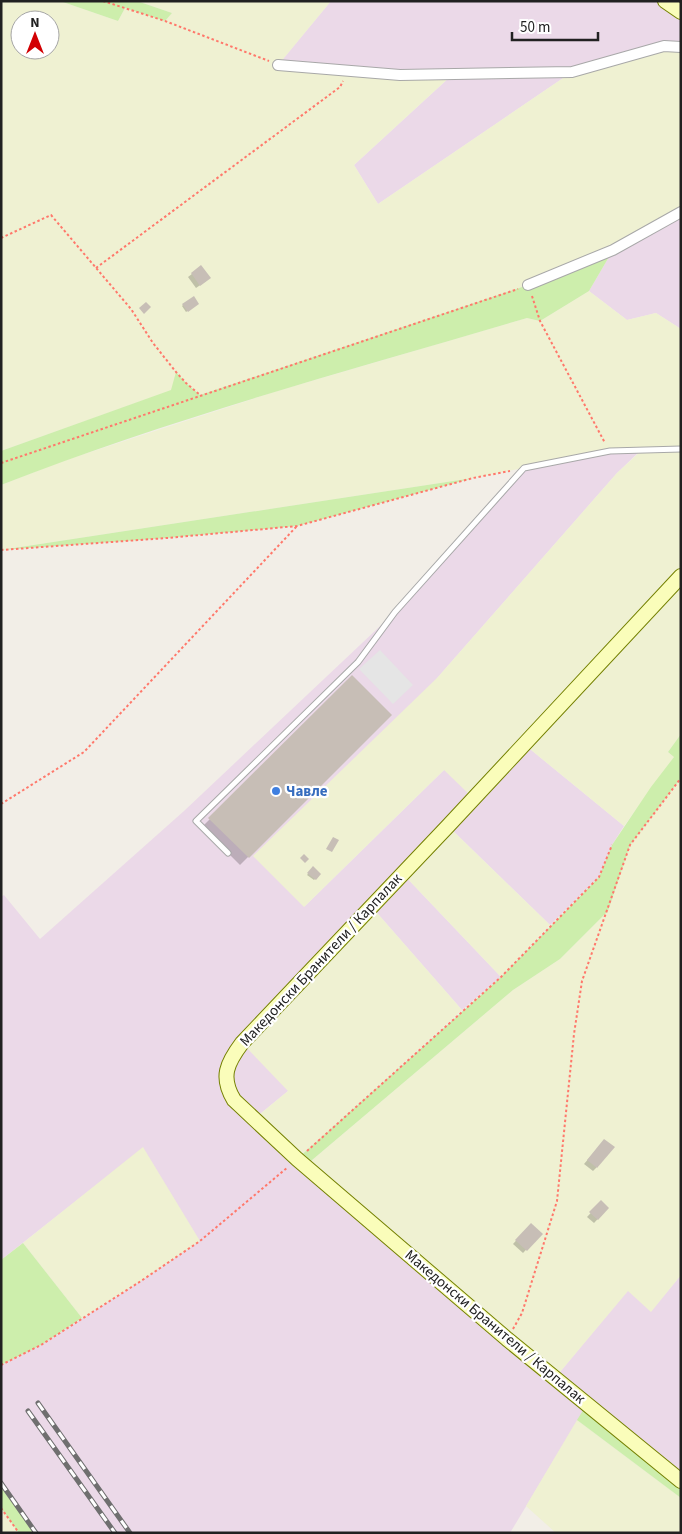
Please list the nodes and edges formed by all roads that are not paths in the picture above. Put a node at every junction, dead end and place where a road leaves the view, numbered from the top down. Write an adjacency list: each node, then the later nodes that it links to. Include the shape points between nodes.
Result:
1 (665, 1): 2 (main road)
2 (681, 12)
3 (681, 47): 4 (street, via 664,46 572,72 400,75)
4 (278, 65)
5 (681, 212): 6 (street, via 613,250)
6 (528, 285)
7 (681, 449): 9 (lane, via 610,451 524,468 395,612 358,662 196,821)
8 (681, 576): 10 (main road, Македонски Бранители / Карпалак, via 242,1043 227,1068 228,1090 234,1100 297,1159)
9 (228, 853)
10 (681, 1481)

